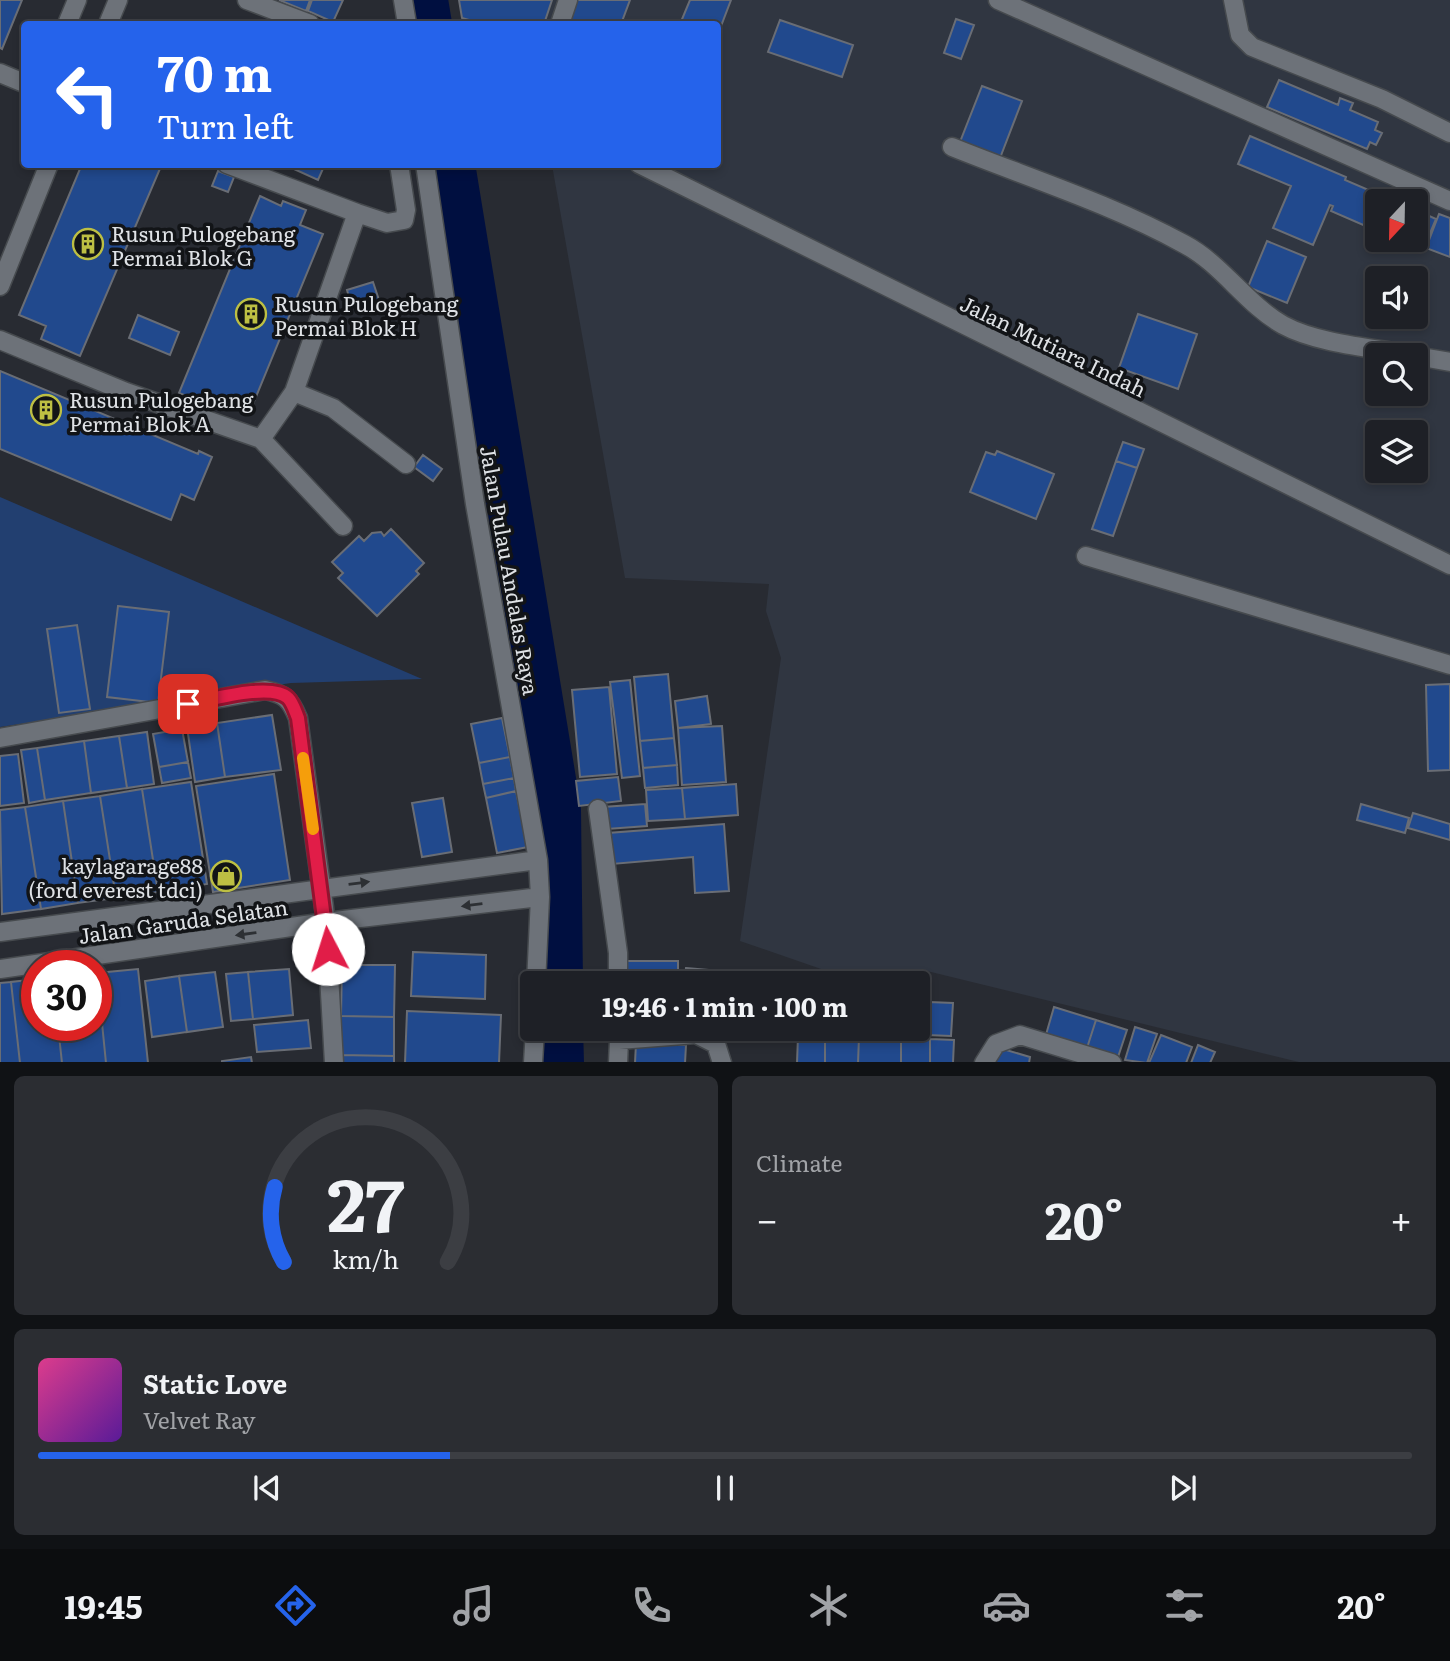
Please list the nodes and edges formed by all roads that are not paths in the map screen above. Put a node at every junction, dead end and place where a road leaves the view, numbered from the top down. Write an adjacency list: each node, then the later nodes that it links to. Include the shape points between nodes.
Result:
1 (77, 0): 8 (street)
2 (118, 0): 9 (street)
3 (247, 0): 10 (street)
4 (403, 0): 11 (street)
5 (568, 0): 12 (street)
6 (998, 0): 22 (street)
7 (1233, 0): 15 (street, via 1240,35 1252,47 1382,99)
8 (69, 21)
9 (109, 21)
10 (302, 21)
11 (406, 21)
12 (561, 21)
13 (0, 73): 14 (street)
14 (21, 82)
15 (1450, 133)
16 (952, 147): 26 (street, via 1150,226 1188,246 1283,325)
17 (47, 168): 24 (street)
18 (238, 168): 23 (street)
19 (400, 168): 23 (street, via 404,220 387,223)
20 (426, 168): 38 (street, Jalan Pulau Andalas Raya, via 473,491)
21 (647, 168): 34 (street, Jalan Mutiara Indah)
22 (1450, 201)
23 (357, 213): 29 (street)
24 (0, 286)
25 (0, 340): 30 (street, via 126,393)
26 (1365, 346)
27 (1428, 358): 28 (street)
28 (1450, 362)
29 (294, 392): 30 (street); 31 (street, via 333,408)
30 (261, 439): 32 (street)
31 (406, 464)
32 (343, 526)
33 (1086, 556): 35 (street)
34 (1450, 565)
35 (1450, 665)
36 (0, 738): 39 (street, via 265,690 282,694 298,718)
37 (598, 809): 45 (street)
38 (537, 860): 39 (street, Jalan Garuda Selatan, one-way to 38); 40 (street, Jalan Pulau Andalas Raya)
39 (322, 888): 41 (street); 42 (street, Jalan Garuda Selatan)
40 (540, 897): 41 (street, Jalan Garuda Selatan, one-way to 41); 44 (street, Jalan Pulau Andalas Raya)
41 (326, 922): 43 (street, Jalan Garuda Selatan, one-way to 43); 50 (street)
42 (0, 932)
43 (0, 969)
44 (537, 971)
45 (618, 971)
46 (534, 1041): 51 (street)
47 (619, 1041): 52 (street)
48 (710, 1041): 53 (street, via 716,1044)
49 (1072, 1056): 54 (street, via 1020,1035 996,1044); 55 (street)
50 (334, 1062)
51 (533, 1062)
52 (618, 1062)
53 (722, 1062)
54 (984, 1062)
55 (1112, 1062)

